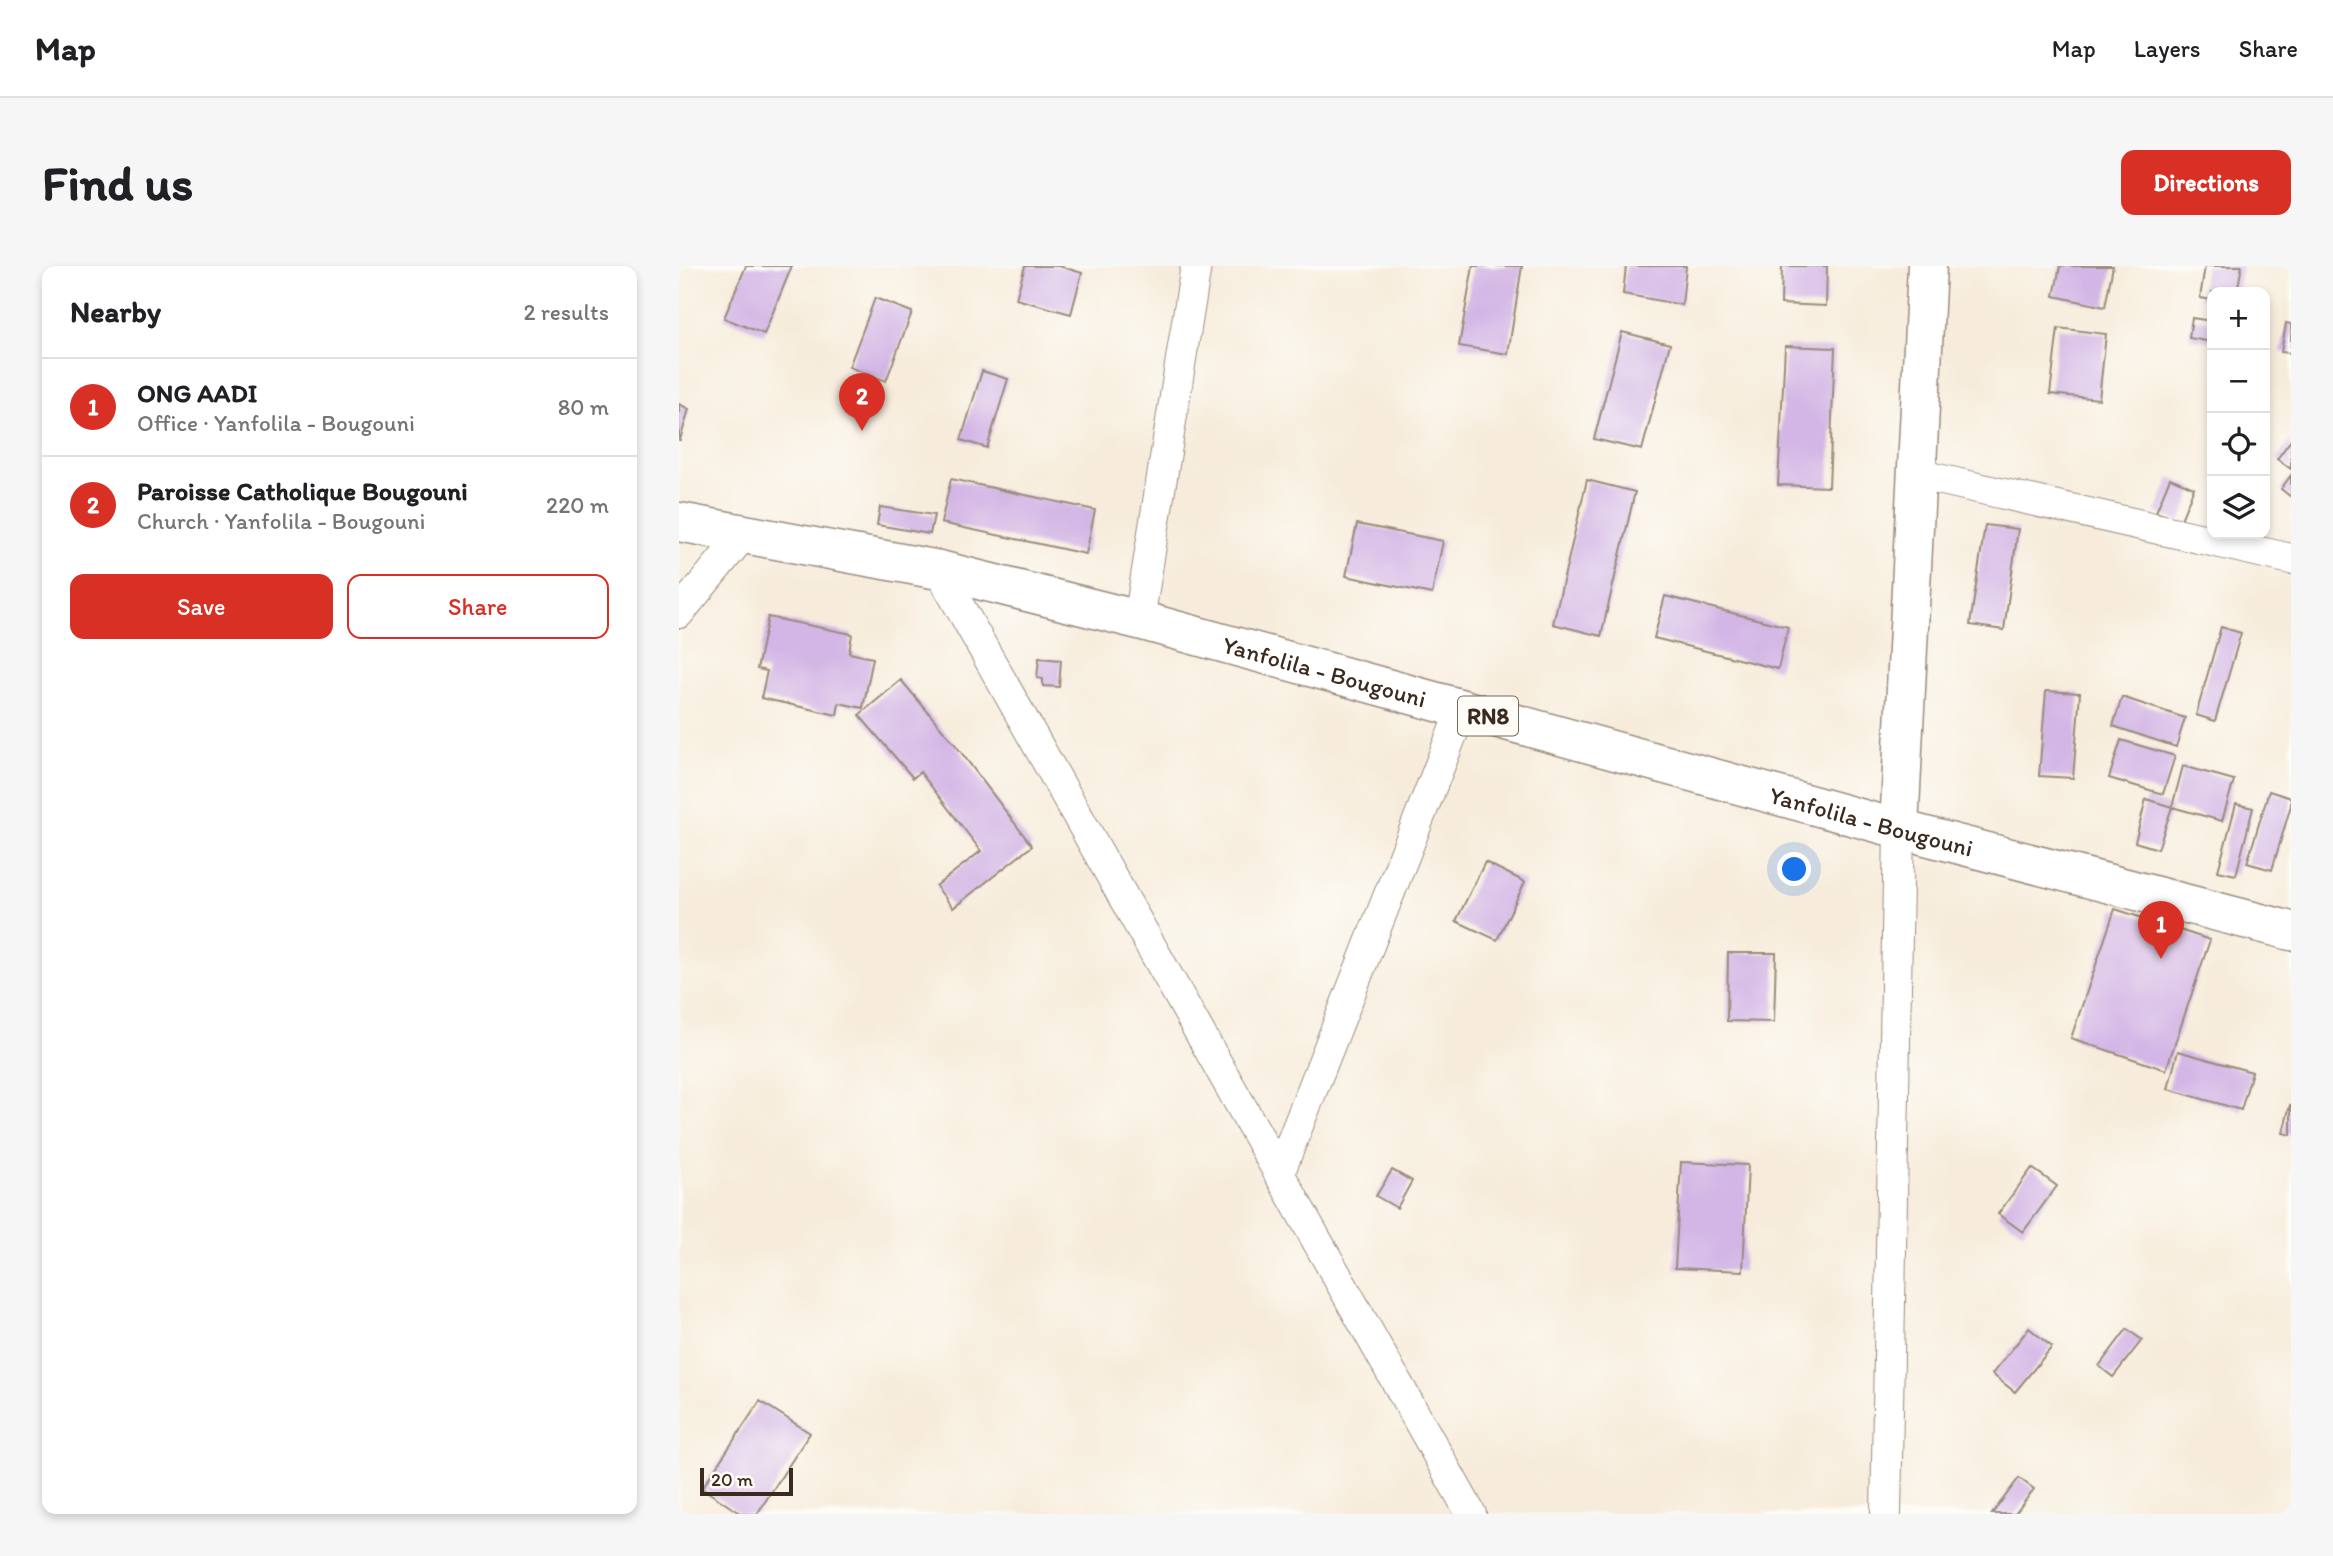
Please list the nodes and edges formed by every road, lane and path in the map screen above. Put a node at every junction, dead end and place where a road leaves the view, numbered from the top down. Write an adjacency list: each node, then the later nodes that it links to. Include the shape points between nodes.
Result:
1 (1196, 266): 9 (street)
2 (1927, 266): 3 (main road)
3 (1916, 474): 6 (street); 11 (main road)
4 (679, 522): 5 (main road, Yanfolila - Bougouni / RN8)
5 (744, 534): 7 (main road, Yanfolila - Bougouni / RN8); 8 (street)
6 (2291, 559)
7 (939, 570): 9 (main road, Yanfolila - Bougouni / RN8); 13 (street)
8 (679, 613)
9 (1139, 620): 10 (main road, Yanfolila - Bougouni / RN8)
10 (1462, 709): 11 (main road, Yanfolila - Bougouni / RN8); 13 (street)
11 (1899, 828): 12 (main road, Yanfolila - Bougouni / RN8); 15 (street)
12 (2291, 932)
13 (1279, 1174): 14 (street)
14 (1471, 1514)
15 (1886, 1514)

